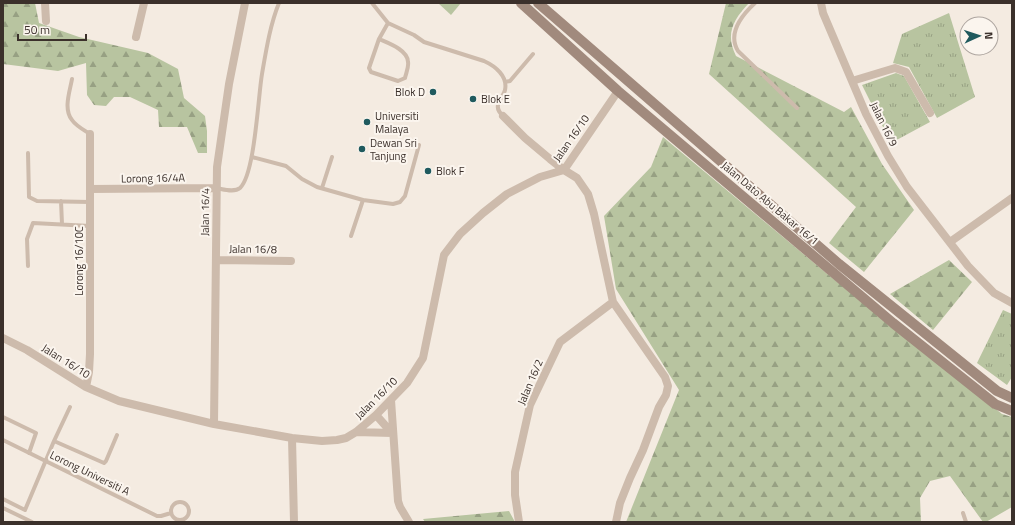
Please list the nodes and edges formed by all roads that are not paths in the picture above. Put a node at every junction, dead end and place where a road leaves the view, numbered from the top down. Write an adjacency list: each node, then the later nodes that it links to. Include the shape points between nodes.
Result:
1 (46, 3): 10 (street)
2 (144, 3): 12 (street)
3 (245, 3): 28 (street, Jalan 16/4, via 224,112)
4 (279, 3): 25 (lane, via 262,74)
5 (372, 3): 11 (lane)
6 (521, 3): 18 (main road, Jalan Dato Abu Bakar 16/1)
7 (538, 3): 46 (main road, Jalan Dato Abu Bakar 16/1, via 839,264 997,391)
8 (755, 3): 19 (lane, via 740,19 736,28 735,46)
9 (821, 3): 16 (street, Jalan 16/9)
10 (46, 21)
11 (388, 23): 13 (lane); 17 (lane, via 424,42 492,65 499,70)
12 (136, 37)
13 (379, 38): 13 (lane, via 407,56 409,63 405,78 398,81 372,72 369,68)
14 (533, 54): 17 (lane, via 510,81)
15 (72, 79): 22 (lane, via 69,116)
16 (852, 81): 20 (street, via 895,68 906,72); 38 (street, Jalan 16/9, via 888,156 907,187)
17 (505, 82): 21 (lane, via 505,91 498,104 498,111)
18 (618, 91): 27 (street, Jalan 16/10); 49 (main road, Jalan Dato Abu Bakar 16/1, via 893,323 995,404)
19 (797, 108)
20 (930, 113)
21 (503, 116): 27 (street)
22 (90, 134): 30 (street, Lorong 16/10C)
23 (419, 146): 32 (lane, via 405,196 400,202 393,204)
24 (28, 153): 33 (lane, via 29,197 37,201)
25 (252, 157): 28 (lane, via 242,186 233,190); 29 (lane, via 286,166 302,179)
26 (332, 157): 29 (lane)
27 (564, 170): 42 (street, via 577,178 588,194); 47 (street, Jalan 16/10, via 540,177 507,194 460,234 444,255 423,358 407,383)
28 (216, 188): 30 (street, Lorong 16/4A); 39 (street, Jalan 16/4)
29 (322, 188): 32 (lane)
30 (90, 189): 34 (street, Lorong 16/10C)
31 (1012, 198): 38 (street)
32 (363, 200): 37 (lane)
33 (61, 201): 34 (lane); 35 (lane)
34 (90, 202): 36 (street, Lorong 16/10C)
35 (62, 224): 36 (lane); 41 (lane, via 33,223 27,239)
36 (90, 226): 45 (street, Lorong 16/10C, via 90,354)
37 (351, 236)
38 (950, 242): 43 (street, Jalan 16/9, via 968,266 994,293)
39 (216, 260): 40 (street, Jalan 16/8); 52 (street, Jalan 16/4)
40 (291, 261)
41 (28, 266)
42 (613, 302): 68 (street, Jalan 16/2, via 560,342 530,404 515,472); 69 (street, via 665,377 668,386 620,503)
43 (1012, 303)
44 (3, 338): 45 (street, Jalan 16/10)
45 (86, 387): 52 (street, Jalan 16/10, via 119,401)
46 (1012, 398)
47 (391, 400): 50 (street, Jalan 16/10); 54 (street)
48 (70, 407): 58 (lane)
49 (1012, 411)
50 (376, 415): 53 (street, Jalan 16/10); 54 (street)
51 (3, 417): 59 (lane, via 36,433)
52 (214, 424): 56 (street, Jalan 16/10)
53 (356, 432): 54 (street); 56 (street, Jalan 16/10, via 337,440)
54 (392, 433): 67 (street, via 395,444 398,501)
55 (117, 435): 58 (lane, via 104,463)
56 (292, 438): 66 (street)
57 (3, 440): 59 (lane, Lorong Universiti A)
58 (54, 441): 60 (lane)
59 (29, 452): 60 (lane, Lorong Universiti A)
60 (46, 462): 61 (lane, via 25,510); 63 (lane, Lorong Universiti A, via 157,516)
61 (3, 499)
62 (3, 508): 65 (lane)
63 (171, 513): 63 (lane, via 172,506 178,502 185,503 189,509 188,516 182,520 175,518)
64 (963, 513): 70 (lane)
65 (32, 522)
66 (294, 522)
67 (408, 522)
68 (519, 522)
69 (616, 522)
70 (966, 522)

